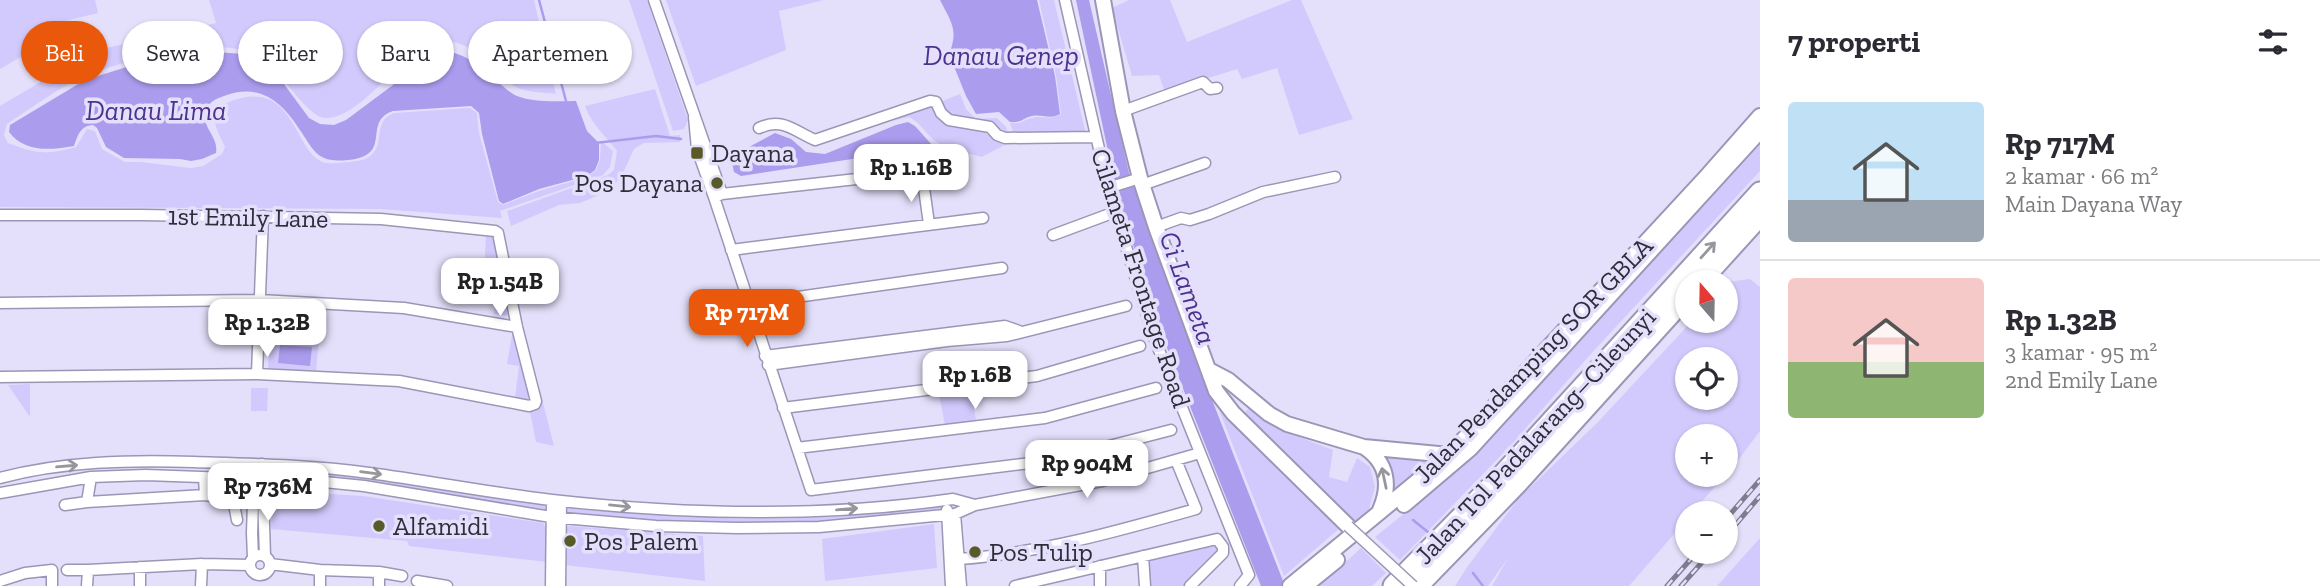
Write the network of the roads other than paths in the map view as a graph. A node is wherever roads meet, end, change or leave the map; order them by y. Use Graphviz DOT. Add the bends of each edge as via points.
graph roads {
  1 [pos="654,0"];
  2 [pos="1065,0"];
  3 [pos="1103,0"];
  4 [pos="1217,88"];
  5 [pos="1124,111"];
  6 [pos="1760,116"];
  7 [pos="759,128"];
  8 [pos="1760,131"];
  9 [pos="1096,137"];
  10 [pos="1205,163"];
  11 [pos="1335,177"];
  12 [pos="1139,181"];
  13 [pos="1110,186"];
  14 [pos="1760,192"];
  15 [pos="718,195"];
  16 [pos="1115,212"];
  17 [pos="0,215"];
  18 [pos="264,216"];
  19 [pos="1760,216"];
  20 [pos="983,218"];
  21 [pos="929,225"];
  22 [pos="1156,227"];
  23 [pos="1053,235"];
  24 [pos="731,250"];
  25 [pos="1002,268"];
  26 [pos="1711,270"];
  27 [pos="260,300"];
  28 [pos="0,303"];
  29 [pos="748,304"];
  30 [pos="1126,306"];
  31 [pos="1675,309"];
  32 [pos="517,327"];
  33 [pos="1140,346"];
  34 [pos="767,361"];
  35 [pos="1209,370"];
  36 [pos="257,374"];
  37 [pos="0,377"];
  38 [pos="1156,388"];
  39 [pos="783,408"];
  40 [pos="1171,430"];
  41 [pos="1363,447"];
  42 [pos="797,448"];
  43 [pos="1200,453"];
  44 [pos="1452,459"];
  45 [pos="1176,460"];
  46 [pos="258,464"];
  47 [pos="91,477"];
  48 [pos="0,478"];
  49 [pos="204,478"];
  50 [pos="259,480"];
  51 [pos="0,493"];
  52 [pos="205,495"];
  53 [pos="557,500"];
  54 [pos="946,500"];
  55 [pos="87,502"];
  56 [pos="65,505"];
  57 [pos="975,505"];
  58 [pos="951,514"];
  59 [pos="1378,514"];
  60 [pos="556,517"];
  61 [pos="237,520"];
  62 [pos="1348,526"];
  63 [pos="1476,526"];
  64 [pos="1143,556"];
  65 [pos="960,559"];
  66 [pos="202,564"];
  67 [pos="266,564"];
  68 [pos="252,565"];
  69 [pos="1100,566"];
  70 [pos="140,567"];
  71 [pos="67,570"];
  72 [pos="88,570"];
  73 [pos="320,570"];
  74 [pos="379,572"];
  75 [pos="402,576"];
  76 [pos="0,580"];
  77 [pos="417,581"];
  78 [pos="1057,582"];
  79 [pos="440,585"];
  80 [pos="1296,585"];
  81 [pos="52,586"];
  82 [pos="88,586"];
  83 [pos="140,586"];
  84 [pos="201,586"];
  85 [pos="253,586"];
  86 [pos="265,586"];
  87 [pos="320,586"];
  88 [pos="379,586"];
  89 [pos="551,586"];
  90 [pos="560,586"];
  91 [pos="951,586"];
  92 [pos="961,586"];
  93 [pos="1015,586"];
  94 [pos="1100,586"];
  95 [pos="1145,586"];
  96 [pos="1189,586"];
  97 [pos="1240,586"];
  98 [pos="1393,586"];
  99 [pos="1415,586"];
  100 [pos="1435,586"];
  1 -- 15 [label="street"];
  2 -- 9 [label="street, Cilameta Frontage Road"];
  3 -- 5 [label="street"];
  4 -- 5 [label="street" via="1210,89 1203,82"];
  5 -- 12 [label="street"];
  6 -- 44 [label="street, Jalan Pendamping SOR GBLA"];
  7 -- 9 [label="street" via="785,124 815,140 933,101 949,120 990,127 1005,138"];
  8 -- 44 [label="street, Jalan Pendamping SOR GBLA"];
  9 -- 13 [label="street, Cilameta Frontage Road"];
  10 -- 12 [label="street"];
  11 -- 22 [label="street" via="1263,192 1209,214"];
  12 -- 13 [label="street"];
  12 -- 22 [label="street"];
  13 -- 16 [label="street, Cilameta Frontage Road"];
  98 -- 14 [label="highway, Jalan Tol Padalarang–Cileunyi, one-way" via="1502,475"];
  15 -- 21 [label="street" via="920,172"];
  15 -- 24 [label="street"];
  16 -- 23 [label="street"];
  16 -- 43 [label="street, Cilameta Frontage Road" via="1158,347"];
  17 -- 18 [label="street, 1st Emily Lane"];
  18 -- 27 [label="street"];
  18 -- 32 [label="street, 1st Emily Lane" via="381,219 495,231"];
  19 -- 26 [label="highway"];
  20 -- 21 [label="street"];
  21 -- 24 [label="street"];
  22 -- 35 [label="street"];
  24 -- 29 [label="street"];
  25 -- 29 [label="street"];
  27 -- 28 [label="street"];
  27 -- 32 [label="street" via="404,308"];
  27 -- 36 [label="street"];
  29 -- 34 [label="street"];
  30 -- 34 [label="street" via="1032,330 1006,326"];
  31 -- 63 [label="highway, Jalan Tol Padalarang–Cileunyi"];
  32 -- 36 [label="street" via="536,401 529,406 399,381"];
  33 -- 39 [label="street" via="1037,376"];
  34 -- 39 [label="street"];
  35 -- 41 [label="street" via="1287,424"];
  35 -- 62 [label="street" via="1216,391 1233,413"];
  36 -- 37 [label="street"];
  38 -- 42 [label="street" via="1045,418"];
  39 -- 42 [label="street"];
  40 -- 42 [label="street" via="1055,460 811,490"];
  41 -- 44 [label="street"];
  59 -- 41 [label="street, one-way" via="1387,495 1386,479 1373,454"];
  43 -- 45 [label="street"];
  43 -- 97 [label="street, Cilameta Frontage Road" via="1249,575"];
  44 -- 59 [label="street, Jalan Pendamping SOR GBLA"];
  44 -- 80 [label="street, Jalan Pendamping SOR GBLA"];
  45 -- 57 [label="street" via="1102,481"];
  45 -- 65 [label="street" via="1196,509 1025,552"];
  48 -- 46 [label="street, one-way" via="140,460"];
  46 -- 50 [label="street"];
  46 -- 53 [label="street, one-way" via="366,472"];
  47 -- 49 [label="street"];
  47 -- 51 [label="street"];
  47 -- 55 [label="street"];
  49 -- 50 [label="street"];
  49 -- 52 [label="street"];
  50 -- 60 [label="street" via="364,486"];
  50 -- 67 [label="street"];
  50 -- 68 [label="street"];
  52 -- 55 [label="street"];
  52 -- 61 [label="street" via="233,499"];
  53 -- 54 [label="street, one-way" via="737,513"];
  53 -- 60 [label="street"];
  54 -- 57 [label="street"];
  54 -- 58 [label="street"];
  55 -- 56 [label="street"];
  57 -- 58 [label="street"];
  58 -- 60 [label="street" via="819,527 737,528"];
  58 -- 65 [label="street"];
  58 -- 91 [label="street"];
  59 -- 80 [label="street, Jalan Pendamping SOR GBLA"];
  60 -- 89 [label="street"];
  60 -- 90 [label="street"];
  62 -- 99 [label="street, bridge"];
  63 -- 99 [label="highway, Jalan Tol Padalarang–Cileunyi"];
  63 -- 100 [label="highway" via="1468,544"];
  64 -- 69 [label="street"];
  64 -- 95 [label="street"];
  64 -- 96 [label="street" via="1217,539 1223,553"];
  65 -- 92 [label="street"];
  66 -- 68 [label="street"];
  66 -- 70 [label="street"];
  66 -- 84 [label="street"];
  67 -- 68 [label="street" via="261,555"];
  67 -- 68 [label="street" via="258,575"];
  67 -- 73 [label="street"];
  67 -- 86 [label="street"];
  68 -- 85 [label="street"];
  69 -- 78 [label="street"];
  69 -- 94 [label="street"];
  70 -- 72 [label="street"];
  70 -- 83 [label="street"];
  71 -- 72 [label="street"];
  72 -- 82 [label="street"];
  73 -- 74 [label="street"];
  73 -- 87 [label="street"];
  74 -- 75 [label="street"];
  74 -- 88 [label="street"];
  76 -- 81 [label="street" via="52,570"];
  77 -- 79 [label="street"];
  78 -- 93 [label="street"];
}
